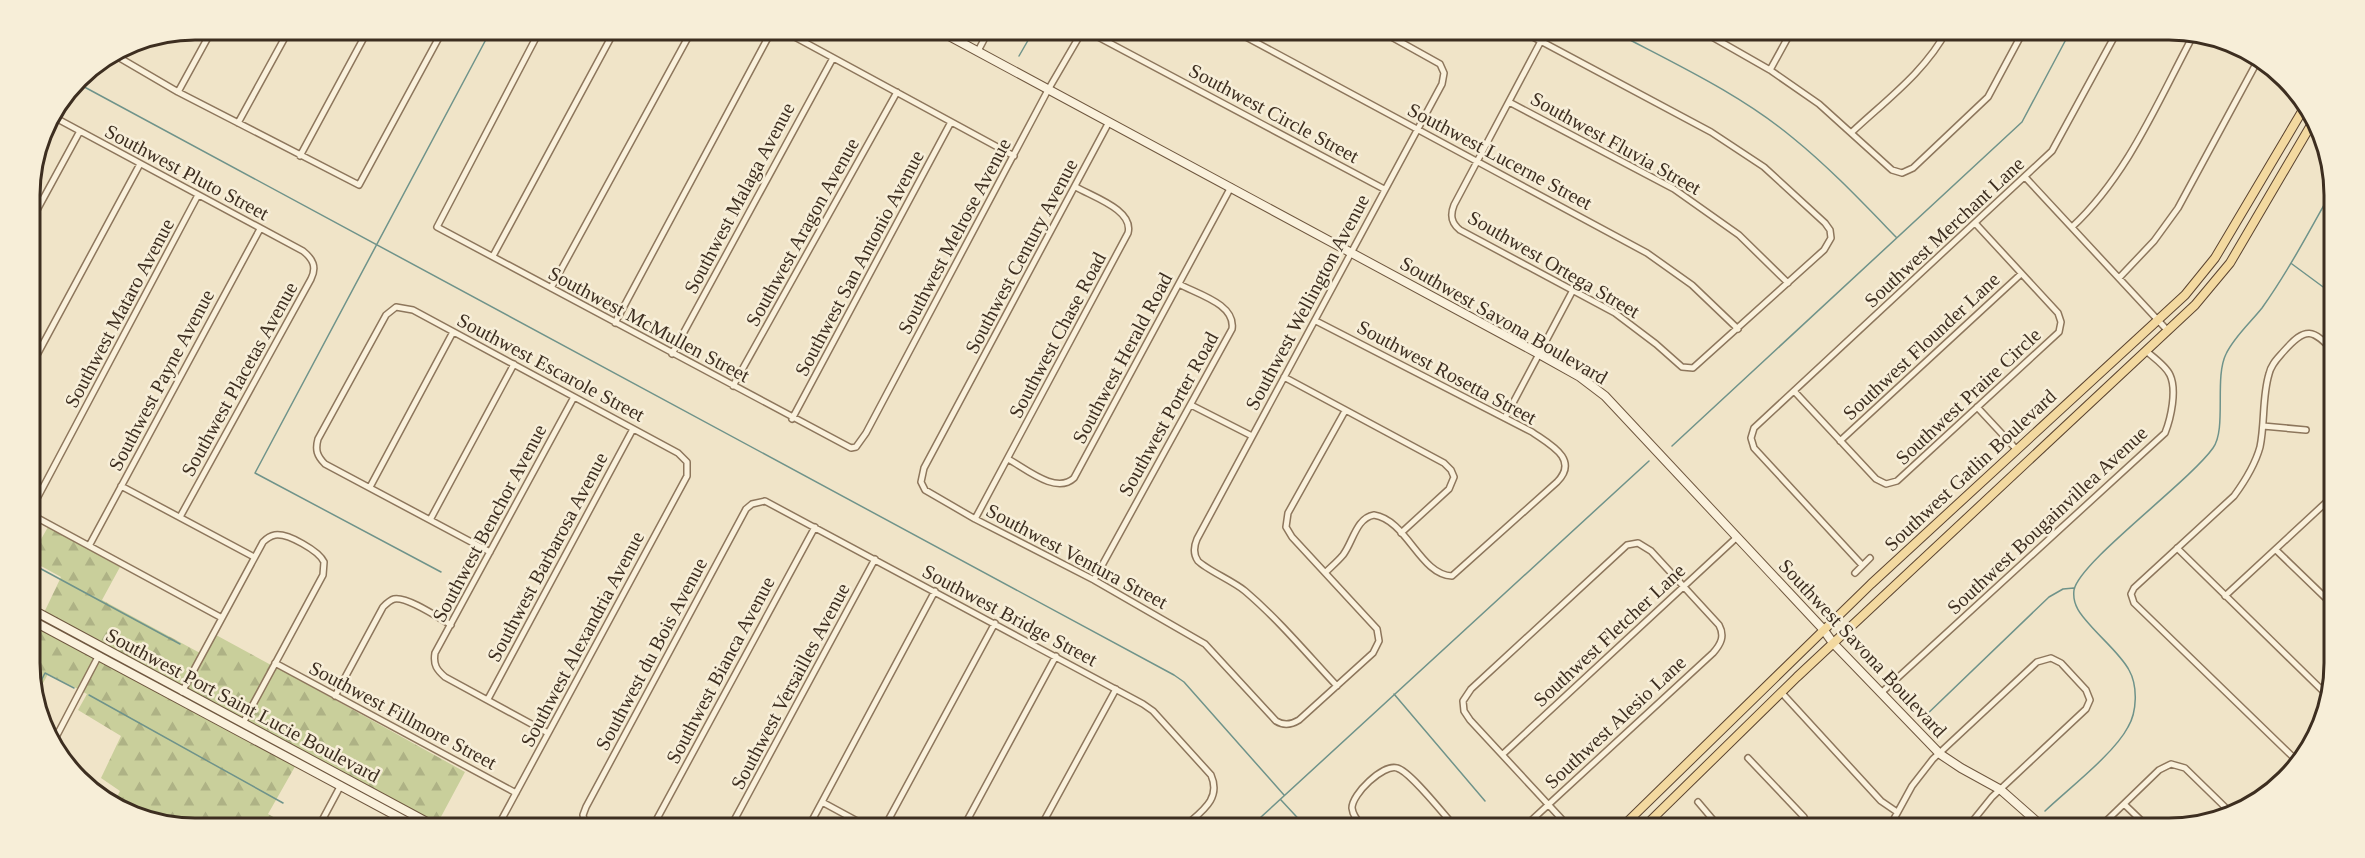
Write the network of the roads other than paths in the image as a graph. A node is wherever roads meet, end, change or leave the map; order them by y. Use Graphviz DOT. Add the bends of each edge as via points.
graph roads {
  1 [pos="206,41"];
  2 [pos="283,41"];
  3 [pos="362,41"];
  4 [pos="438,41"];
  5 [pos="534,41"];
  6 [pos="609,41"];
  7 [pos="686,41"];
  8 [pos="766,41"];
  9 [pos="802,41"];
  10 [pos="959,41"];
  11 [pos="983,41"];
  12 [pos="1077,41"];
  13 [pos="1105,41"];
  14 [pos="1253,41"];
  15 [pos="1400,41"];
  16 [pos="1541,41"];
  17 [pos="1725,41"];
  18 [pos="1786,41"];
  19 [pos="1941,41"];
  20 [pos="2018,41"];
  21 [pos="2112,41"];
  22 [pos="2190,42"];
  23 [pos="978,51"];
  24 [pos="832,58"];
  25 [pos="122,59"];
  26 [pos="2254,67"];
  27 [pos="1770,70"];
  28 [pos="1048,90"];
  29 [pos="178,92"];
  30 [pos="897,92"];
  31 [pos="1509,102"];
  32 [pos="2301,113"];
  33 [pos="60,120"];
  34 [pos="951,122"];
  35 [pos="1109,122"];
  36 [pos="238,123"];
  37 [pos="2309,128"];
  38 [pos="1417,129"];
  39 [pos="80,131"];
  40 [pos="1852,132"];
  41 [pos="300,156"];
  42 [pos="1014,156"];
  43 [pos="1477,161"];
  44 [pos="140,164"];
  45 [pos="2025,177"];
  46 [pos="1076,187"];
  47 [pos="1231,187"];
  48 [pos="1384,189"];
  49 [pos="198,195"];
  50 [pos="41,203"];
  51 [pos="1975,223"];
  52 [pos="2072,227"];
  53 [pos="260,229"];
  54 [pos="1350,253"];
  55 [pos="308,255"];
  56 [pos="493,256"];
  57 [pos="2021,274"];
  58 [pos="2119,278"];
  59 [pos="1788,283"];
  60 [pos="1179,284"];
  61 [pos="551,288"];
  62 [pos="1573,290"];
  63 [pos="2158,320"];
  64 [pos="1316,321"];
  65 [pos="615,323"];
  66 [pos="1738,329"];
  67 [pos="2168,331"];
  68 [pos="453,332"];
  69 [pos="2324,341"];
  70 [pos="41,347"];
  71 [pos="2146,351"];
  72 [pos="672,354"];
  73 [pos="1539,354"];
  74 [pos="514,364"];
  75 [pos="1284,377"];
  76 [pos="733,386"];
  77 [pos="1794,391"];
  78 [pos="574,397"];
  79 [pos="959,403"];
  80 [pos="1191,405"];
  81 [pos="1977,407"];
  82 [pos="1345,411"];
  83 [pos="792,418"];
  84 [pos="1505,418"];
  85 [pos="2263,426"];
  86 [pos="633,429"];
  87 [pos="2306,430"];
  88 [pos="1252,436"];
  89 [pos="1840,441"];
  90 [pos="847,448"];
  91 [pos="2018,450"];
  92 [pos="1008,459"];
  93 [pos="687,462"];
  94 [pos="121,486"];
  95 [pos="370,487"];
  96 [pos="41,491"];
  97 [pos="759,502"];
  98 [pos="2324,505"];
  99 [pos="180,517"];
  100 [pos="975,519"];
  101 [pos="41,520"];
  102 [pos="430,520"];
  103 [pos="815,527"];
  104 [pos="1401,533"];
  105 [pos="1736,538"];
  106 [pos="89,546"];
  107 [pos="2176,548"];
  108 [pos="2276,549"];
  109 [pos="490,552"];
  110 [pos="254,557"];
  111 [pos="1870,558"];
  112 [pos="875,559"];
  113 [pos="1862,565"];
  114 [pos="1326,572"];
  115 [pos="1855,573"];
  116 [pos="1094,580"];
  117 [pos="1683,586"];
  118 [pos="935,591"];
  119 [pos="2225,596"];
  120 [pos="2324,596"];
  121 [pos="41,615"];
  122 [pos="222,618"];
  123 [pos="995,624"];
  124 [pos="41,625"];
  125 [pos="451,625"];
  126 [pos="1823,629"];
  127 [pos="1833,643"];
  128 [pos="99,655"];
  129 [pos="1056,656"];
  130 [pos="275,663"];
  131 [pos="1336,686"];
  132 [pos="1116,688"];
  133 [pos="2321,690"];
  134 [pos="1781,692"];
  135 [pos="1881,693"];
  136 [pos="181,695"];
  137 [pos="335,696"];
  138 [pos="488,699"];
  139 [pos="243,723"];
  140 [pos="58,733"];
  141 [pos="548,733"];
  142 [pos="1503,754"];
  143 [pos="1940,754"];
  144 [pos="2292,756"];
  145 [pos="1748,758"];
  146 [pos="342,782"];
  147 [pos="2001,790"];
  148 [pos="516,793"];
  149 [pos="1698,801"];
  150 [pos="822,802"];
  151 [pos="2124,804"];
  152 [pos="1548,805"];
  153 [pos="2225,807"];
  154 [pos="1897,812"];
  155 [pos="1194,817"];
  156 [pos="1356,817"];
  157 [pos="1446,817"];
  158 [pos="1535,817"];
  159 [pos="1560,817"];
  160 [pos="1632,817"];
  161 [pos="1654,817"];
  162 [pos="1711,817"];
  163 [pos="1804,817"];
  164 [pos="1894,817"];
  165 [pos="1974,817"];
  166 [pos="2032,817"];
  167 [pos="2110,817"];
  168 [pos="2138,817"];
  169 [pos="323,818"];
  170 [pos="401,818"];
  171 [pos="417,818"];
  172 [pos="503,818"];
  173 [pos="584,818"];
  174 [pos="658,818"];
  175 [pos="736,818"];
  176 [pos="814,818"];
  177 [pos="851,818"];
  178 [pos="890,818"];
  179 [pos="969,818"];
  180 [pos="1046,818"];
  1 -- 29 [label="street"];
  2 -- 36 [label="street"];
  3 -- 41 [label="street"];
  4 -- 41 [label="street" via="359,185"];
  5 -- 56 [label="street, Southwest McMullen Street" via="437,227"];
  6 -- 56 [label="street"];
  7 -- 61 [label="street"];
  8 -- 65 [label="street"];
  9 -- 24 [label="street"];
  10 -- 23 [label="street, Southwest Savona Boulevard"];
  11 -- 23 [label="street"];
  12 -- 28 [label="street, Southwest Melrose Avenue"];
  13 -- 48 [label="street, Southwest Circle Street"];
  14 -- 38 [label="street, Southwest Lucerne Street"];
  15 -- 38 [label="street, Southwest Wellington Avenue" via="1442,66 1444,76"];
  16 -- 31 [label="street"];
  16 -- 59 [label="street" via="1745,153 1825,223 1830,230 1830,242"];
  17 -- 27 [label="street"];
  18 -- 27 [label="street"];
  19 -- 40 [label="street" via="1924,64"];
  20 -- 40 [label="street" via="1988,97 1913,168 1894,172"];
  21 -- 45 [label="street, Southwest Merchant Lane" via="2057,143"];
  22 -- 52 [label="street" via="2121,171"];
  23 -- 28 [label="street, Southwest Savona Boulevard"];
  24 -- 30 [label="street"];
  24 -- 72 [label="street, Southwest Malaga Avenue"];
  25 -- 29 [label="street"];
  26 -- 58 [label="street" via="2178,208"];
  27 -- 40 [label="street"];
  28 -- 35 [label="street, Southwest Savona Boulevard"];
  28 -- 42 [label="street, Southwest Melrose Avenue"];
  29 -- 36 [label="street"];
  30 -- 34 [label="street"];
  30 -- 76 [label="street, Southwest Aragon Avenue"];
  31 -- 43 [label="street"];
  31 -- 59 [label="street, Southwest Fluvia Street" via="1674,189 1738,235"];
  32 -- 63 [label="main road, Southwest Gatlin Boulevard" via="2215,258"];
  33 -- 39 [label="street, Southwest Pluto Street"];
  34 -- 42 [label="street"];
  34 -- 83 [label="street, Southwest San Antonio Avenue"];
  35 -- 46 [label="street, Southwest Century Avenue"];
  35 -- 47 [label="street, Southwest Savona Boulevard"];
  36 -- 41 [label="street"];
  37 -- 67 [label="main road, Southwest Gatlin Boulevard" via="2230,263"];
  38 -- 43 [label="street, Southwest Lucerne Street"];
  38 -- 48 [label="street, Southwest Wellington Avenue"];
  39 -- 44 [label="street, Southwest Pluto Street"];
  39 -- 50 [label="street"];
  42 -- 90 [label="street, Southwest Melrose Avenue" via="866,433 856,447"];
  43 -- 62 [label="street, Southwest Ortega Street" via="1454,205 1454,224"];
  43 -- 66 [label="street, Southwest Lucerne Street" via="1660,261"];
  44 -- 49 [label="street, Southwest Pluto Street"];
  44 -- 70 [label="street"];
  45 -- 51 [label="street, Southwest Merchant Lane"];
  45 -- 52 [label="street"];
  46 -- 79 [label="street, Southwest Century Avenue"];
  46 -- 92 [label="street, Southwest Chase Road" via="1125,215 1129,230"];
  47 -- 54 [label="street, Southwest Savona Boulevard"];
  47 -- 60 [label="street, Southwest Herald Road"];
  48 -- 54 [label="street, Southwest Wellington Avenue"];
  49 -- 53 [label="street, Southwest Pluto Street"];
  49 -- 96 [label="street, Southwest Mataro Avenue"];
  51 -- 57 [label="street, Southwest Praire Circle"];
  51 -- 77 [label="street, Southwest Merchant Lane"];
  52 -- 58 [label="street"];
  53 -- 55 [label="street, Southwest Pluto Street"];
  53 -- 94 [label="street, Southwest Payne Avenue"];
  54 -- 64 [label="street, Southwest Wellington Avenue"];
  54 -- 73 [label="street, Southwest Savona Boulevard"];
  55 -- 99 [label="street, Southwest Placetas Avenue" via="314,266 311,279"];
  56 -- 61 [label="street, Southwest McMullen Street"];
  57 -- 81 [label="street, Southwest Praire Circle" via="2058,313 2059,332"];
  57 -- 89 [label="street, Southwest Flounder Lane"];
  58 -- 63 [label="street"];
  59 -- 66 [label="street"];
  60 -- 80 [label="street, Southwest Porter Road" via="1226,308 1233,321"];
  60 -- 92 [label="street, Southwest Herald Road" via="1074,478 1066,484 1052,483"];
  61 -- 65 [label="street, Southwest McMullen Street"];
  62 -- 66 [label="street, Southwest Ortega Street" via="1639,330 1682,368 1698,366"];
  62 -- 73 [label="street"];
  63 -- 67 [label="street"];
  63 -- 91 [label="main road, Southwest Gatlin Boulevard"];
  64 -- 75 [label="street, Southwest Wellington Avenue"];
  64 -- 84 [label="street, Southwest Rosetta Street"];
  65 -- 72 [label="street, Southwest McMullen Street"];
  67 -- 71 [label="main road, Southwest Gatlin Boulevard"];
  68 -- 74 [label="street, Southwest Escarole Street"];
  68 -- 95 [label="street"];
  68 -- 95 [label="street, Southwest Escarole Street" via="413,310 396,307 386,315 318,439 317,452 325,464"];
  69 -- 85 [label="street" via="2318,335 2305,333 2270,369"];
  71 -- 127 [label="main road, Southwest Gatlin Boulevard"];
  71 -- 135 [label="street, Southwest Bougainvillea Avenue" via="2170,373 2173,386 2165,433"];
  72 -- 76 [label="street, Southwest McMullen Street"];
  73 -- 84 [label="street"];
  73 -- 105 [label="street, Southwest Savona Boulevard" via="1605,396"];
  74 -- 78 [label="street, Southwest Escarole Street"];
  74 -- 102 [label="street"];
  75 -- 82 [label="street"];
  75 -- 88 [label="street, Southwest Wellington Avenue"];
  76 -- 83 [label="street, Southwest McMullen Street"];
  77 -- 89 [label="street, Southwest Praire Circle"];
  77 -- 113 [label="street, Southwest Merchant Lane" via="1754,428 1754,448"];
  78 -- 86 [label="street, Southwest Escarole Street"];
  78 -- 109 [label="street, Southwest Benchor Avenue"];
  79 -- 100 [label="street, Southwest Ventura Street" via="924,468 921,482 929,494"];
  80 -- 88 [label="street"];
  80 -- 116 [label="street, Southwest Porter Road"];
  81 -- 89 [label="street, Southwest Praire Circle" via="1897,481 1886,484 1876,479"];
  81 -- 91 [label="street"];
  82 -- 104 [label="street" via="1444,463 1453,473 1449,489"];
  82 -- 114 [label="street" via="1286,523 1288,532"];
  83 -- 90 [label="street, Southwest McMullen Street"];
  84 -- 104 [label="street, Southwest Rosetta Street" via="1561,454 1566,466 1562,477 1458,573 1449,576 1437,572"];
  85 -- 87 [label="street"];
  85 -- 107 [label="street" via="2260,448 2246,479"];
  86 -- 93 [label="street, Southwest Escarole Street"];
  86 -- 138 [label="street, Southwest Barbarosa Avenue"];
  88 -- 131 [label="street, Southwest Wellington Avenue" via="1197,539 1194,552 1199,562 1232,580 1263,607"];
  91 -- 126 [label="main road, Southwest Gatlin Boulevard"];
  92 -- 100 [label="street, Southwest Chase Road"];
  93 -- 141 [label="street, Southwest Alexandria Avenue" via="687,476"];
  94 -- 99 [label="street"];
  94 -- 106 [label="street, Southwest Payne Avenue"];
  95 -- 102 [label="street"];
  97 -- 103 [label="street, Southwest Bridge Street" via="771,503"];
  97 -- 173 [label="street, Southwest du Bois Avenue" via="747,509"];
  98 -- 108 [label="street"];
  99 -- 110 [label="street"];
  100 -- 116 [label="street, Southwest Ventura Street"];
  101 -- 106 [label="street"];
  102 -- 109 [label="street"];
  103 -- 112 [label="street, Southwest Bridge Street"];
  103 -- 174 [label="street, Southwest Bianca Avenue"];
  104 -- 114 [label="street" via="1383,517 1370,515 1361,522 1343,555"];
  105 -- 117 [label="street, Southwest Fletcher Lane"];
  105 -- 126 [label="street, Southwest Savona Boulevard"];
  106 -- 122 [label="street"];
  107 -- 119 [label="street"];
  107 -- 144 [label="street" via="2134,588 2134,603"];
  108 -- 119 [label="street"];
  108 -- 120 [label="street"];
  109 -- 125 [label="street, Southwest Benchor Avenue"];
  110 -- 122 [label="street"];
  110 -- 130 [label="street" via="268,538 279,535 316,552 324,562 323,575"];
  111 -- 113 [label="street"];
  112 -- 118 [label="street, Southwest Bridge Street"];
  112 -- 175 [label="street, Southwest Versailles Avenue"];
  113 -- 115 [label="street"];
  114 -- 131 [label="street" via="1377,629 1379,641"];
  116 -- 131 [label="street, Southwest Ventura Street" via="1205,644 1280,724 1299,720"];
  117 -- 142 [label="street, Southwest Fletcher Lane"];
  117 -- 142 [label="street" via="1647,548 1631,543 1471,689 1462,704 1466,715"];
  117 -- 152 [label="street, Southwest Alesio Lane" via="1719,625 1720,643"];
  118 -- 123 [label="street, Southwest Bridge Street"];
  118 -- 150 [label="street"];
  119 -- 133 [label="street"];
  121 -- 136 [label="street, Southwest Port Saint Lucie Boulevard"];
  122 -- 136 [label="street"];
  123 -- 129 [label="street, Southwest Bridge Street"];
  123 -- 178 [label="street"];
  124 -- 128 [label="street, Southwest Port Saint Lucie Boulevard"];
  125 -- 137 [label="street" via="408,601 388,602"];
  125 -- 138 [label="street, Southwest Benchor Avenue" via="435,653 435,665 446,677"];
  126 -- 127 [label="street, Southwest Savona Boulevard"];
  126 -- 160 [label="main road, Southwest Gatlin Boulevard"];
  127 -- 134 [label="main road, Southwest Gatlin Boulevard"];
  127 -- 135 [label="street, Southwest Savona Boulevard"];
  128 -- 136 [label="street, Southwest Port Saint Lucie Boulevard"];
  128 -- 140 [label="street"];
  129 -- 132 [label="street, Southwest Bridge Street"];
  129 -- 179 [label="street"];
  130 -- 137 [label="street, Southwest Fillmore Street"];
  130 -- 139 [label="street"];
  132 -- 155 [label="street, Southwest Bridge Street" via="1153,711 1211,775 1215,792"];
  132 -- 180 [label="street"];
  134 -- 154 [label="street" via="1881,801"];
  134 -- 161 [label="main road, Southwest Gatlin Boulevard"];
  135 -- 143 [label="street, Southwest Savona Boulevard"];
  136 -- 139 [label="street, Southwest Port Saint Lucie Boulevard"];
  136 -- 146 [label="street, Southwest Port Saint Lucie Boulevard"];
  137 -- 148 [label="street, Southwest Fillmore Street"];
  138 -- 141 [label="street"];
  139 -- 146 [label="street, Southwest Port Saint Lucie Boulevard"];
  141 -- 148 [label="street, Southwest Alexandria Avenue"];
  142 -- 152 [label="street"];
  143 -- 147 [label="street, Southwest Savona Boulevard"];
  143 -- 147 [label="street" via="2037,662 2051,658 2061,663 2086,690 2090,700 2084,713"];
  143 -- 154 [label="street"];
  145 -- 163 [label="street"];
  146 -- 169 [label="street"];
  146 -- 170 [label="street, Southwest Port Saint Lucie Boulevard"];
  146 -- 171 [label="street, Southwest Port Saint Lucie Boulevard"];
  147 -- 165 [label="street"];
  147 -- 166 [label="street, Southwest Savona Boulevard"];
  148 -- 172 [label="street, Southwest Alexandria Avenue"];
  149 -- 162 [label="street"];
  150 -- 176 [label="street"];
  150 -- 177 [label="street"];
  151 -- 153 [label="street" via="2159,770 2171,764 2181,766"];
  151 -- 167 [label="street"];
  151 -- 168 [label="street"];
  152 -- 158 [label="street, Southwest Alesio Lane"];
  152 -- 159 [label="street"];
  154 -- 164 [label="street"];
  156 -- 157 [label="street" via="1353,802 1388,767 1403,770"];
}
